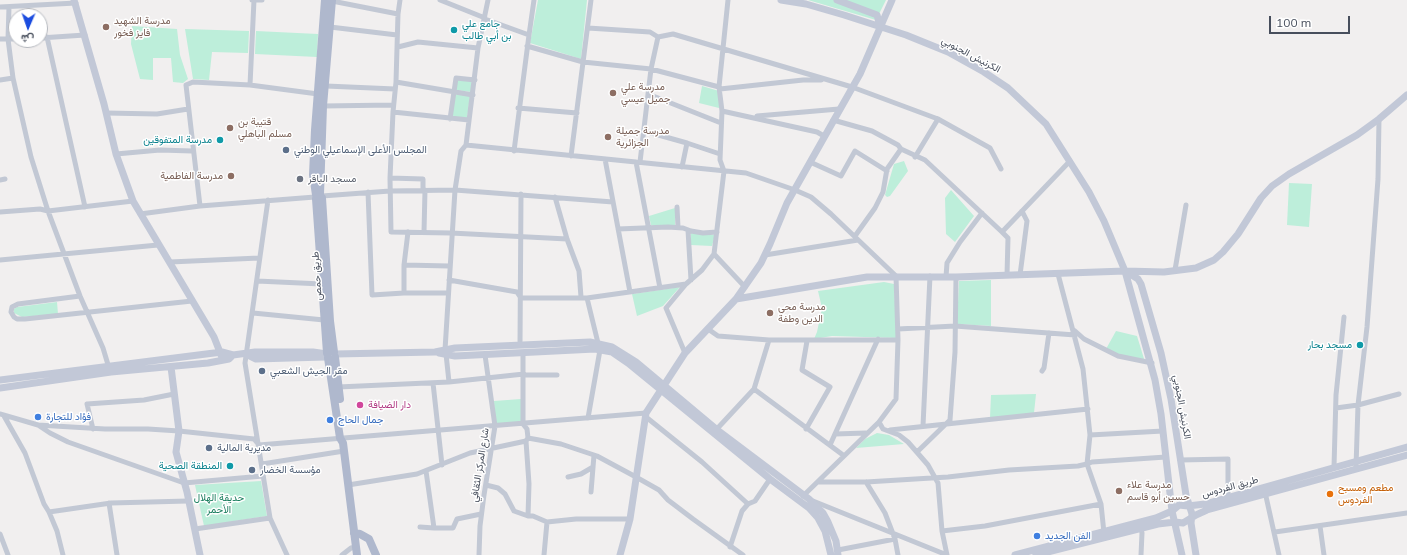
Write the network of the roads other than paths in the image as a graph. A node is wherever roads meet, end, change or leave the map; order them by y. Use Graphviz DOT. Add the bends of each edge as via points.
graph roads {
  1 [pos="253,0"];
  2 [pos="262,0"];
  3 [pos="329,0"];
  4 [pos="400,0"];
  5 [pos="440,0"];
  6 [pos="488,0"];
  7 [pos="534,0"];
  8 [pos="590,0"];
  9 [pos="728,0"];
  10 [pos="781,0"];
  11 [pos="838,0"];
  12 [pos="892,0"];
  13 [pos="75,2"];
  14 [pos="0,7"];
  15 [pos="9,7"];
  16 [pos="398,14"];
  17 [pos="485,18"];
  18 [pos="880,26"];
  19 [pos="330,27"];
  20 [pos="588,28"];
  21 [pos="85,35"];
  22 [pos="397,35"];
  23 [pos="529,35"];
  24 [pos="48,37"];
  25 [pos="658,37"];
  26 [pos="0,39"];
  27 [pos="8,39"];
  28 [pos="48,41"];
  29 [pos="527,46"];
  30 [pos="398,47"];
  31 [pos="9,48"];
  32 [pos="478,48"];
  33 [pos="724,48"];
  34 [pos="583,62"];
  35 [pos="651,68"];
  36 [pos="13,78"];
  37 [pos="0,80"];
  38 [pos="475,80"];
  39 [pos="828,80"];
  40 [pos="396,82"];
  41 [pos="250,86"];
  42 [pos="326,86"];
  43 [pos="852,87"];
  44 [pos="720,88"];
  45 [pos="395,89"];
  46 [pos="453,92"];
  47 [pos="318,94"];
  48 [pos="648,94"];
  49 [pos="473,95"];
  50 [pos="1407,95"];
  51 [pos="393,104"];
  52 [pos="323,106"];
  53 [pos="518,108"];
  54 [pos="188,109"];
  55 [pos="840,109"];
  56 [pos="722,111"];
  57 [pos="393,112"];
  58 [pos="106,113"];
  59 [pos="577,113"];
  60 [pos="752,117"];
  61 [pos="450,119"];
  62 [pos="938,119"];
  63 [pos="1379,119"];
  64 [pos="469,120"];
  65 [pos="833,120"];
  66 [pos="721,123"];
  67 [pos="644,131"];
  68 [pos="824,136"];
  69 [pos="686,143"];
  70 [pos="466,145"];
  71 [pos="192,150"];
  72 [pos="901,150"];
  73 [pos="514,151"];
  74 [pos="116,154"];
  75 [pos="720,154"];
  76 [pos="571,156"];
  77 [pos="916,157"];
  78 [pos="605,159"];
  79 [pos="1070,161"];
  80 [pos="638,162"];
  81 [pos="810,162"];
  82 [pos="682,167"];
  83 [pos="1001,169"];
  84 [pos="887,170"];
  85 [pos="724,171"];
  86 [pos="390,178"];
  87 [pos="424,190"];
  88 [pos="455,190"];
  89 [pos="795,190"];
  90 [pos="390,191"];
  91 [pos="368,192"];
  92 [pos="521,194"];
  93 [pos="318,196"];
  94 [pos="555,197"];
  95 [pos="268,200"];
  96 [pos="134,201"];
  97 [pos="613,202"];
  98 [pos="1186,205"];
  99 [pos="200,206"];
  100 [pos="85,207"];
  101 [pos="677,207"];
  102 [pos="48,211"];
  103 [pos="1022,211"];
  104 [pos="0,212"];
  105 [pos="982,213"];
  106 [pos="140,214"];
  107 [pos="648,227"];
  108 [pos="678,227"];
  109 [pos="618,229"];
  110 [pos="688,230"];
  111 [pos="408,232"];
  112 [pos="424,232"];
  113 [pos="717,232"];
  114 [pos="1002,232"];
  115 [pos="451,233"];
  116 [pos="521,238"];
  117 [pos="856,238"];
  118 [pos="567,239"];
  119 [pos="158,245"];
  120 [pos="65,253"];
  121 [pos="714,254"];
  122 [pos="765,255"];
  123 [pos="259,258"];
  124 [pos="0,260"];
  125 [pos="170,262"];
  126 [pos="404,265"];
  127 [pos="449,266"];
  128 [pos="1175,270"];
  129 [pos="1125,271"];
  130 [pos="1058,274"];
  131 [pos="1007,275"];
  132 [pos="1020,275"];
  133 [pos="896,276"];
  134 [pos="930,276"];
  135 [pos="946,277"];
  136 [pos="956,277"];
  137 [pos="449,280"];
  138 [pos="691,280"];
  139 [pos="257,281"];
  140 [pos="322,284"];
  141 [pos="686,284"];
  142 [pos="745,287"];
  143 [pos="660,288"];
  144 [pos="630,292"];
  145 [pos="404,293"];
  146 [pos="447,293"];
  147 [pos="80,296"];
  148 [pos="520,298"];
  149 [pos="584,298"];
  150 [pos="736,299"];
  151 [pos="192,301"];
  152 [pos="87,312"];
  153 [pos="252,313"];
  154 [pos="1344,317"];
  155 [pos="324,320"];
  156 [pos="955,326"];
  157 [pos="927,327"];
  158 [pos="708,329"];
  159 [pos="898,329"];
  160 [pos="1048,333"];
  161 [pos="1074,333"];
  162 [pos="878,339"];
  163 [pos="769,340"];
  164 [pos="898,340"];
  165 [pos="807,341"];
  166 [pos="520,345"];
  167 [pos="599,347"];
  168 [pos="222,352"];
  169 [pos="445,352"];
  170 [pos="685,352"];
  171 [pos="523,353"];
  172 [pos="246,354"];
  173 [pos="233,355"];
  174 [pos="331,355"];
  175 [pos="485,355"];
  176 [pos="223,360"];
  177 [pos="1152,363"];
  178 [pos="107,365"];
  179 [pos="171,367"];
  180 [pos="1042,371"];
  181 [pos="111,372"];
  182 [pos="524,375"];
  183 [pos="557,375"];
  184 [pos="39,377"];
  185 [pos="490,378"];
  186 [pos="0,380"];
  187 [pos="449,382"];
  188 [pos="433,383"];
  189 [pos="338,387"];
  190 [pos="663,387"];
  191 [pos="0,388"];
  192 [pos="754,390"];
  193 [pos="174,394"];
  194 [pos="1399,394"];
  195 [pos="1358,405"];
  196 [pos="1336,408"];
  197 [pos="1088,409"];
  198 [pos="2,415"];
  199 [pos="646,415"];
  200 [pos="588,418"];
  201 [pos="879,422"];
  202 [pos="523,424"];
  203 [pos="947,424"];
  204 [pos="38,425"];
  205 [pos="495,426"];
  206 [pos="923,426"];
  207 [pos="93,429"];
  208 [pos="806,429"];
  209 [pos="437,430"];
  210 [pos="890,430"];
  211 [pos="178,431"];
  212 [pos="715,431"];
  213 [pos="1163,431"];
  214 [pos="866,433"];
  215 [pos="835,434"];
  216 [pos="1090,435"];
  217 [pos="527,440"];
  218 [pos="343,443"];
  219 [pos="259,445"];
  220 [pos="830,445"];
  221 [pos="490,448"];
  222 [pos="917,452"];
  223 [pos="1406,452"];
  224 [pos="594,455"];
  225 [pos="843,455"];
  226 [pos="1166,457"];
  227 [pos="1180,460"];
  228 [pos="262,464"];
  229 [pos="1087,464"];
  230 [pos="1356,464"];
  231 [pos="442,465"];
  232 [pos="593,467"];
  233 [pos="1334,467"];
  234 [pos="426,471"];
  235 [pos="263,476"];
  236 [pos="568,477"];
  237 [pos="636,477"];
  238 [pos="935,477"];
  239 [pos="770,478"];
  240 [pos="818,482"];
  241 [pos="866,482"];
  242 [pos="184,483"];
  243 [pos="348,485"];
  244 [pos="486,485"];
  245 [pos="1265,491"];
  246 [pos="591,492"];
  247 [pos="804,498"];
  248 [pos="1228,498"];
  249 [pos="188,501"];
  250 [pos="109,504"];
  251 [pos="748,504"];
  252 [pos="1101,504"];
  253 [pos="1188,506"];
  254 [pos="1172,511"];
  255 [pos="49,512"];
  256 [pos="1407,513"];
  257 [pos="481,514"];
  258 [pos="528,516"];
  259 [pos="270,518"];
  260 [pos="1192,518"];
  261 [pos="630,519"];
  262 [pos="547,522"];
  263 [pos="1175,522"];
  264 [pos="1320,526"];
  265 [pos="420,527"];
  266 [pos="434,528"];
  267 [pos="195,529"];
  268 [pos="1140,529"];
  269 [pos="942,531"];
  270 [pos="891,532"];
  271 [pos="1275,532"];
  272 [pos="354,533"];
  273 [pos="1104,535"];
  274 [pos="0,536"];
  275 [pos="895,539"];
  276 [pos="730,547"];
  277 [pos="356,551"];
  278 [pos="838,553"];
  279 [pos="8,555"];
  280 [pos="63,555"];
  281 [pos="118,555"];
  282 [pos="200,555"];
  283 [pos="288,555"];
  284 [pos="342,555"];
  285 [pos="376,555"];
  286 [pos="479,555"];
  287 [pos="544,555"];
  288 [pos="620,555"];
  289 [pos="742,555"];
  290 [pos="831,555"];
  291 [pos="898,555"];
  292 [pos="947,555"];
  293 [pos="1015,555"];
  294 [pos="1036,555"];
  295 [pos="1140,555"];
  296 [pos="1182,555"];
  297 [pos="1196,555"];
  298 [pos="1279,555"];
  299 [pos="1324,555"];
  1 -- 2 [label="street"];
  1 -- 41 [label="street"];
  3 -- 16 [label="street"];
  3 -- 19 [label="main road"];
  3 -- 47 [label="main road"];
  4 -- 16 [label="street"];
  5 -- 17 [label="street"];
  6 -- 17 [label="street"];
  7 -- 23 [label="street"];
  8 -- 20 [label="street"];
  9 -- 33 [label="street"];
  10 -- 18 [label="street, الكرنيش الجنوبي" via="806,4"];
  11 -- 18 [label="street" via="878,15"];
  12 -- 18 [label="street"];
  13 -- 15 [label="street"];
  13 -- 21 [label="street"];
  14 -- 15 [label="street"];
  16 -- 22 [label="street"];
  17 -- 23 [label="street"];
  17 -- 32 [label="street"];
  18 -- 43 [label="street"];
  18 -- 79 [label="street, الكرنيش الجنوبي" via="948,52 1008,88 1046,124"];
  19 -- 22 [label="street"];
  19 -- 42 [label="main road"];
  20 -- 25 [label="street" via="650,32"];
  20 -- 34 [label="street"];
  21 -- 24 [label="street"];
  21 -- 58 [label="street"];
  22 -- 30 [label="street"];
  23 -- 29 [label="street"];
  25 -- 33 [label="street" via="673,34"];
  25 -- 35 [label="street"];
  26 -- 27 [label="street"];
  28 -- 100 [label="street"];
  29 -- 34 [label="street"];
  29 -- 53 [label="street"];
  30 -- 32 [label="street" via="418,42"];
  30 -- 40 [label="street"];
  31 -- 36 [label="street"];
  32 -- 38 [label="street"];
  33 -- 39 [label="street"];
  33 -- 44 [label="street"];
  34 -- 35 [label="street"];
  34 -- 59 [label="street"];
  35 -- 44 [label="street"];
  35 -- 48 [label="street"];
  36 -- 37 [label="street"];
  36 -- 102 [label="street" via="31,157"];
  38 -- 46 [label="street" via="456,78"];
  38 -- 49 [label="street"];
  39 -- 43 [label="street"];
  39 -- 44 [label="street"];
  40 -- 45 [label="street"];
  40 -- 46 [label="street"];
  41 -- 47 [label="street"];
  41 -- 54 [label="street" via="193,82 186,86"];
  42 -- 45 [label="street"];
  42 -- 52 [label="main road"];
  43 -- 55 [label="street"];
  43 -- 62 [label="street"];
  44 -- 56 [label="street"];
  45 -- 51 [label="street"];
  46 -- 49 [label="street"];
  46 -- 61 [label="street"];
  47 -- 93 [label="main road" via="313,175"];
  48 -- 66 [label="street"];
  48 -- 67 [label="street"];
  49 -- 64 [label="street"];
  50 -- 63 [label="street"];
  51 -- 52 [label="street"];
  51 -- 57 [label="street"];
  52 -- 93 [label="main road"];
  53 -- 59 [label="street"];
  53 -- 73 [label="street"];
  54 -- 58 [label="street" via="157,114"];
  54 -- 71 [label="street"];
  55 -- 60 [label="street"];
  55 -- 65 [label="street"];
  56 -- 60 [label="street"];
  56 -- 66 [label="street"];
  57 -- 61 [label="street"];
  57 -- 86 [label="street"];
  58 -- 74 [label="street"];
  59 -- 76 [label="street"];
  60 -- 68 [label="street" via="817,132"];
  61 -- 64 [label="street"];
  62 -- 77 [label="street"];
  62 -- 83 [label="street" via="990,148"];
  63 -- 128 [label="street" via="1272,186 1261,198 1238,234 1214,260 1196,268"];
  63 -- 195 [label="street" via="1378,179 1367,327"];
  64 -- 70 [label="street"];
  65 -- 68 [label="street"];
  65 -- 72 [label="street" via="872,131 898,145"];
  66 -- 75 [label="street"];
  67 -- 69 [label="street"];
  67 -- 80 [label="street"];
  68 -- 81 [label="street"];
  69 -- 75 [label="street"];
  69 -- 82 [label="street"];
  70 -- 73 [label="street"];
  70 -- 88 [label="street" via="460,151"];
  71 -- 74 [label="street"];
  71 -- 99 [label="street"];
  72 -- 77 [label="street"];
  72 -- 84 [label="street"];
  73 -- 76 [label="street"];
  74 -- 96 [label="street"];
  75 -- 85 [label="street"];
  76 -- 78 [label="street"];
  77 -- 105 [label="street" via="925,160"];
  78 -- 80 [label="street"];
  78 -- 97 [label="street"];
  79 -- 103 [label="street"];
  79 -- 129 [label="street, الكرنيش الجنوبي" via="1104,221"];
  80 -- 82 [label="street"];
  80 -- 107 [label="street"];
  81 -- 84 [label="street" via="842,176 855,151"];
  81 -- 89 [label="street"];
  82 -- 85 [label="street"];
  84 -- 117 [label="street" via="878,203"];
  85 -- 89 [label="street" via="746,173"];
  85 -- 113 [label="street"];
  86 -- 87 [label="street" via="423,179"];
  86 -- 90 [label="street"];
  87 -- 88 [label="street"];
  87 -- 90 [label="street"];
  87 -- 112 [label="street"];
  88 -- 92 [label="street"];
  88 -- 115 [label="street"];
  89 -- 117 [label="street" via="811,197"];
  89 -- 122 [label="street"];
  90 -- 91 [label="street"];
  90 -- 111 [label="street" via="392,232"];
  91 -- 93 [label="street"];
  91 -- 145 [label="street" via="372,295"];
  92 -- 94 [label="street"];
  92 -- 116 [label="street"];
  93 -- 95 [label="street"];
  93 -- 140 [label="main road, طريق حمص"];
  93 -- 174 [label="main road, طريق حمص"];
  94 -- 97 [label="street"];
  94 -- 118 [label="street"];
  95 -- 99 [label="street"];
  95 -- 123 [label="street"];
  96 -- 100 [label="street"];
  96 -- 106 [label="street"];
  97 -- 109 [label="street"];
  98 -- 128 [label="street"];
  99 -- 106 [label="street"];
  100 -- 102 [label="street"];
  101 -- 108 [label="street"];
  102 -- 104 [label="street" via="40,209"];
  102 -- 120 [label="street"];
  103 -- 114 [label="street"];
  103 -- 132 [label="street" via="1027,221"];
  105 -- 114 [label="street"];
  105 -- 135 [label="street" via="946,263"];
  106 -- 119 [label="street"];
  107 -- 108 [label="street"];
  107 -- 109 [label="street"];
  107 -- 143 [label="street"];
  108 -- 110 [label="street"];
  109 -- 144 [label="street"];
  110 -- 113 [label="street"];
  110 -- 138 [label="street"];
  111 -- 112 [label="street"];
  111 -- 126 [label="street"];
  112 -- 115 [label="street"];
  113 -- 121 [label="street"];
  114 -- 131 [label="street" via="1008,238"];
  115 -- 116 [label="street"];
  115 -- 127 [label="street"];
  116 -- 118 [label="street"];
  116 -- 148 [label="street"];
  117 -- 122 [label="street"];
  117 -- 133 [label="street"];
  118 -- 149 [label="street" via="579,271"];
  119 -- 120 [label="street"];
  119 -- 125 [label="street"];
  120 -- 124 [label="street"];
  120 -- 147 [label="street"];
  121 -- 138 [label="street"];
  121 -- 142 [label="street"];
  122 -- 142 [label="street"];
  123 -- 125 [label="street"];
  123 -- 139 [label="street"];
  125 -- 151 [label="street"];
  126 -- 127 [label="street"];
  126 -- 145 [label="street"];
  127 -- 137 [label="street"];
  128 -- 129 [label="street"];
  129 -- 130 [label="street"];
  129 -- 177 [label="street, الكرنيش الجنوبي"];
  129 -- 227 [label="street, الكرنيش الجنوبي" via="1138,279 1161,353"];
  130 -- 132 [label="street"];
  130 -- 161 [label="street"];
  131 -- 132 [label="street"];
  131 -- 136 [label="street"];
  133 -- 134 [label="street"];
  133 -- 150 [label="street" via="867,277"];
  133 -- 159 [label="street"];
  134 -- 135 [label="street"];
  134 -- 157 [label="street"];
  135 -- 136 [label="street"];
  136 -- 156 [label="street"];
  137 -- 146 [label="street"];
  137 -- 148 [label="street" via="517,292"];
  138 -- 141 [label="street"];
  139 -- 140 [label="street"];
  139 -- 153 [label="street"];
  140 -- 155 [label="main road, طريق حمص"];
  141 -- 143 [label="street"];
  141 -- 170 [label="street" via="666,308"];
  142 -- 150 [label="street"];
  143 -- 144 [label="street"];
  144 -- 149 [label="street"];
  145 -- 146 [label="street"];
  146 -- 169 [label="street"];
  147 -- 152 [label="street"];
  147 -- 152 [label="street" via="18,304 12,307 11,312 17,319"];
  148 -- 149 [label="street"];
  148 -- 166 [label="street"];
  149 -- 167 [label="street"];
  150 -- 158 [label="street"];
  151 -- 152 [label="street"];
  151 -- 168 [label="street"];
  152 -- 178 [label="street" via="103,348"];
  153 -- 155 [label="street"];
  153 -- 172 [label="street"];
  154 -- 196 [label="street"];
  155 -- 174 [label="main road, طريق حمص"];
  156 -- 157 [label="street"];
  156 -- 160 [label="street"];
  156 -- 203 [label="street" via="950,420"];
  157 -- 159 [label="street"];
  157 -- 206 [label="street"];
  158 -- 163 [label="street" via="718,336"];
  158 -- 170 [label="street"];
  159 -- 164 [label="street"];
  160 -- 161 [label="street"];
  160 -- 180 [label="street"];
  161 -- 177 [label="street" via="1118,356"];
  161 -- 197 [label="street" via="1083,369"];
  162 -- 164 [label="street"];
  162 -- 165 [label="street"];
  162 -- 215 [label="street"];
  163 -- 165 [label="street"];
  163 -- 192 [label="street"];
  164 -- 201 [label="street" via="896,399"];
  165 -- 208 [label="street" via="802,370 830,387"];
  166 -- 167 [label="street"];
  166 -- 169 [label="street"];
  167 -- 171 [label="street"];
  167 -- 190 [label="street" via="618,356"];
  167 -- 200 [label="street"];
  168 -- 173 [label="street"];
  168 -- 176 [label="street"];
  168 -- 178 [label="street"];
  169 -- 174 [label="street"];
  169 -- 175 [label="street" via="455,356"];
  169 -- 187 [label="street"];
  170 -- 190 [label="street"];
  171 -- 175 [label="street"];
  171 -- 182 [label="street"];
  172 -- 173 [label="street"];
  172 -- 174 [label="street" via="313,352"];
  172 -- 219 [label="street" via="246,374"];
  173 -- 176 [label="street"];
  174 -- 189 [label="main road, طريق حمص"];
  174 -- 218 [label="main road, طريق حمص"];
  175 -- 185 [label="street, شارع المركز الثقافي"];
  176 -- 179 [label="street"];
  177 -- 213 [label="street, الكرنيش الجنوبي"];
  178 -- 181 [label="street"];
  178 -- 184 [label="street"];
  179 -- 181 [label="street"];
  179 -- 193 [label="street"];
  181 -- 184 [label="street"];
  182 -- 183 [label="street"];
  182 -- 185 [label="street"];
  182 -- 202 [label="street"];
  184 -- 186 [label="street"];
  184 -- 191 [label="street"];
  185 -- 187 [label="street"];
  185 -- 205 [label="street, شارع المركز الثقافي"];
  187 -- 188 [label="street"];
  188 -- 189 [label="street"];
  188 -- 209 [label="street"];
  189 -- 218 [label="main road, طريق حمص"];
  190 -- 199 [label="street"];
  190 -- 212 [label="street"];
  192 -- 208 [label="street"];
  192 -- 212 [label="street"];
  193 -- 207 [label="street" via="144,400 87,404"];
  193 -- 211 [label="street"];
  194 -- 195 [label="street"];
  195 -- 196 [label="street"];
  195 -- 230 [label="street"];
  196 -- 233 [label="street"];
  197 -- 203 [label="street"];
  197 -- 216 [label="street"];
  198 -- 204 [label="street"];
  198 -- 255 [label="street" via="25,453"];
  199 -- 200 [label="street"];
  199 -- 237 [label="street"];
  199 -- 251 [label="street"];
  200 -- 202 [label="street"];
  201 -- 210 [label="street" via="883,429"];
  201 -- 214 [label="street"];
  202 -- 205 [label="street"];
  202 -- 217 [label="street" via="527,429"];
  203 -- 206 [label="street"];
  203 -- 222 [label="street"];
  204 -- 207 [label="street"];
  204 -- 242 [label="street" via="68,442"];
  205 -- 209 [label="street"];
  205 -- 221 [label="street, شارع المركز الثقافي"];
  206 -- 210 [label="street"];
  207 -- 211 [label="street"];
  208 -- 220 [label="street"];
  209 -- 218 [label="street"];
  209 -- 231 [label="street"];
  210 -- 222 [label="street"];
  211 -- 219 [label="street" via="254,440"];
  211 -- 242 [label="street" via="176,452"];
  212 -- 239 [label="street"];
  212 -- 247 [label="street"];
  213 -- 216 [label="street"];
  213 -- 226 [label="street, الكرنيش الجنوبي"];
  214 -- 215 [label="street"];
  214 -- 225 [label="street"];
  215 -- 220 [label="street"];
  216 -- 229 [label="street"];
  217 -- 221 [label="street"];
  217 -- 224 [label="street" via="562,444"];
  217 -- 258 [label="street"];
  218 -- 219 [label="street"];
  218 -- 228 [label="street"];
  218 -- 243 [label="main road, طريق حمص"];
  219 -- 228 [label="street"];
  220 -- 225 [label="street"];
  221 -- 231 [label="street"];
  221 -- 244 [label="street, شارع المركز الثقافي"];
  222 -- 238 [label="street"];
  223 -- 230 [label="street, طريق الفردوس"];
  224 -- 232 [label="street"];
  224 -- 237 [label="street"];
  225 -- 240 [label="street"];
  226 -- 229 [label="street"];
  226 -- 254 [label="street, الكرنيش الجنوبي"];
  227 -- 248 [label="street" via="1228,459"];
  227 -- 253 [label="street, الكرنيش الجنوبي"];
  228 -- 235 [label="street"];
  229 -- 238 [label="street"];
  229 -- 252 [label="street"];
  230 -- 233 [label="street, طريق الفردوس"];
  230 -- 245 [label="street, طريق الفردوس"];
  231 -- 234 [label="street"];
  232 -- 236 [label="street"];
  232 -- 246 [label="street"];
  233 -- 245 [label="street, طريق الفردوس"];
  234 -- 243 [label="street"];
  234 -- 266 [label="street"];
  235 -- 242 [label="street"];
  235 -- 259 [label="street"];
  237 -- 261 [label="street"];
  237 -- 276 [label="street" via="660,490 668,500"];
  238 -- 241 [label="street"];
  238 -- 269 [label="street" via="938,483"];
  239 -- 247 [label="street"];
  239 -- 251 [label="street" via="755,501"];
  240 -- 241 [label="street"];
  240 -- 247 [label="street"];
  241 -- 270 [label="street" via="877,498"];
  242 -- 249 [label="street"];
  243 -- 272 [label="main road, طريق حمص"];
  244 -- 257 [label="street, شارع المركز الثقافي"];
  244 -- 258 [label="street" via="498,488 505,494 514,512"];
  245 -- 248 [label="street, طريق الفردوس"];
  245 -- 260 [label="street, طريق الفردوس" via="1207,510"];
  245 -- 271 [label="street"];
  247 -- 270 [label="street"];
  247 -- 278 [label="street" via="823,513"];
  247 -- 290 [label="street" via="825,531"];
  248 -- 253 [label="street, طريق الفردوس"];
  249 -- 250 [label="street"];
  249 -- 267 [label="street"];
  250 -- 255 [label="street"];
  250 -- 281 [label="street"];
  251 -- 276 [label="street" via="742,511"];
  252 -- 269 [label="street" via="984,526"];
  252 -- 273 [label="street"];
  253 -- 254 [label="street, طريق الفردوس" via="1179,505"];
  253 -- 260 [label="street, الكرنيش الجنوبي"];
  254 -- 263 [label="street, الكرنيش الجنوبي"];
  254 -- 273 [label="street, طريق الفردوس"];
  255 -- 280 [label="street"];
  256 -- 264 [label="street"];
  257 -- 266 [label="street" via="457,519 453,528"];
  257 -- 286 [label="street, شارع المركز الثقافي"];
  258 -- 262 [label="street"];
  259 -- 267 [label="street"];
  259 -- 283 [label="street"];
  260 -- 263 [label="street, طريق الفردوس" via="1183,523"];
  260 -- 297 [label="street, الكرنيش الجنوبي"];
  261 -- 262 [label="street"];
  261 -- 288 [label="street"];
  262 -- 287 [label="street"];
  263 -- 268 [label="street, طريق الفردوس"];
  263 -- 296 [label="street, الكرنيش الجنوبي"];
  264 -- 271 [label="street"];
  264 -- 299 [label="street"];
  265 -- 266 [label="street"];
  267 -- 282 [label="street"];
  268 -- 273 [label="street, طريق الفردوس"];
  268 -- 295 [label="street"];
  269 -- 292 [label="street"];
  270 -- 275 [label="street"];
  270 -- 292 [label="street"];
  271 -- 298 [label="street"];
  272 -- 277 [label="main road, طريق حمص"];
  272 -- 285 [label="main road" via="368,539"];
  273 -- 293 [label="street, طريق الفردوس"];
  273 -- 294 [label="street, طريق الفردوس"];
  274 -- 279 [label="street"];
  275 -- 278 [label="street"];
  275 -- 291 [label="street"];
  276 -- 289 [label="street"];
  277 -- 284 [label="street" via="351,548"];
}
